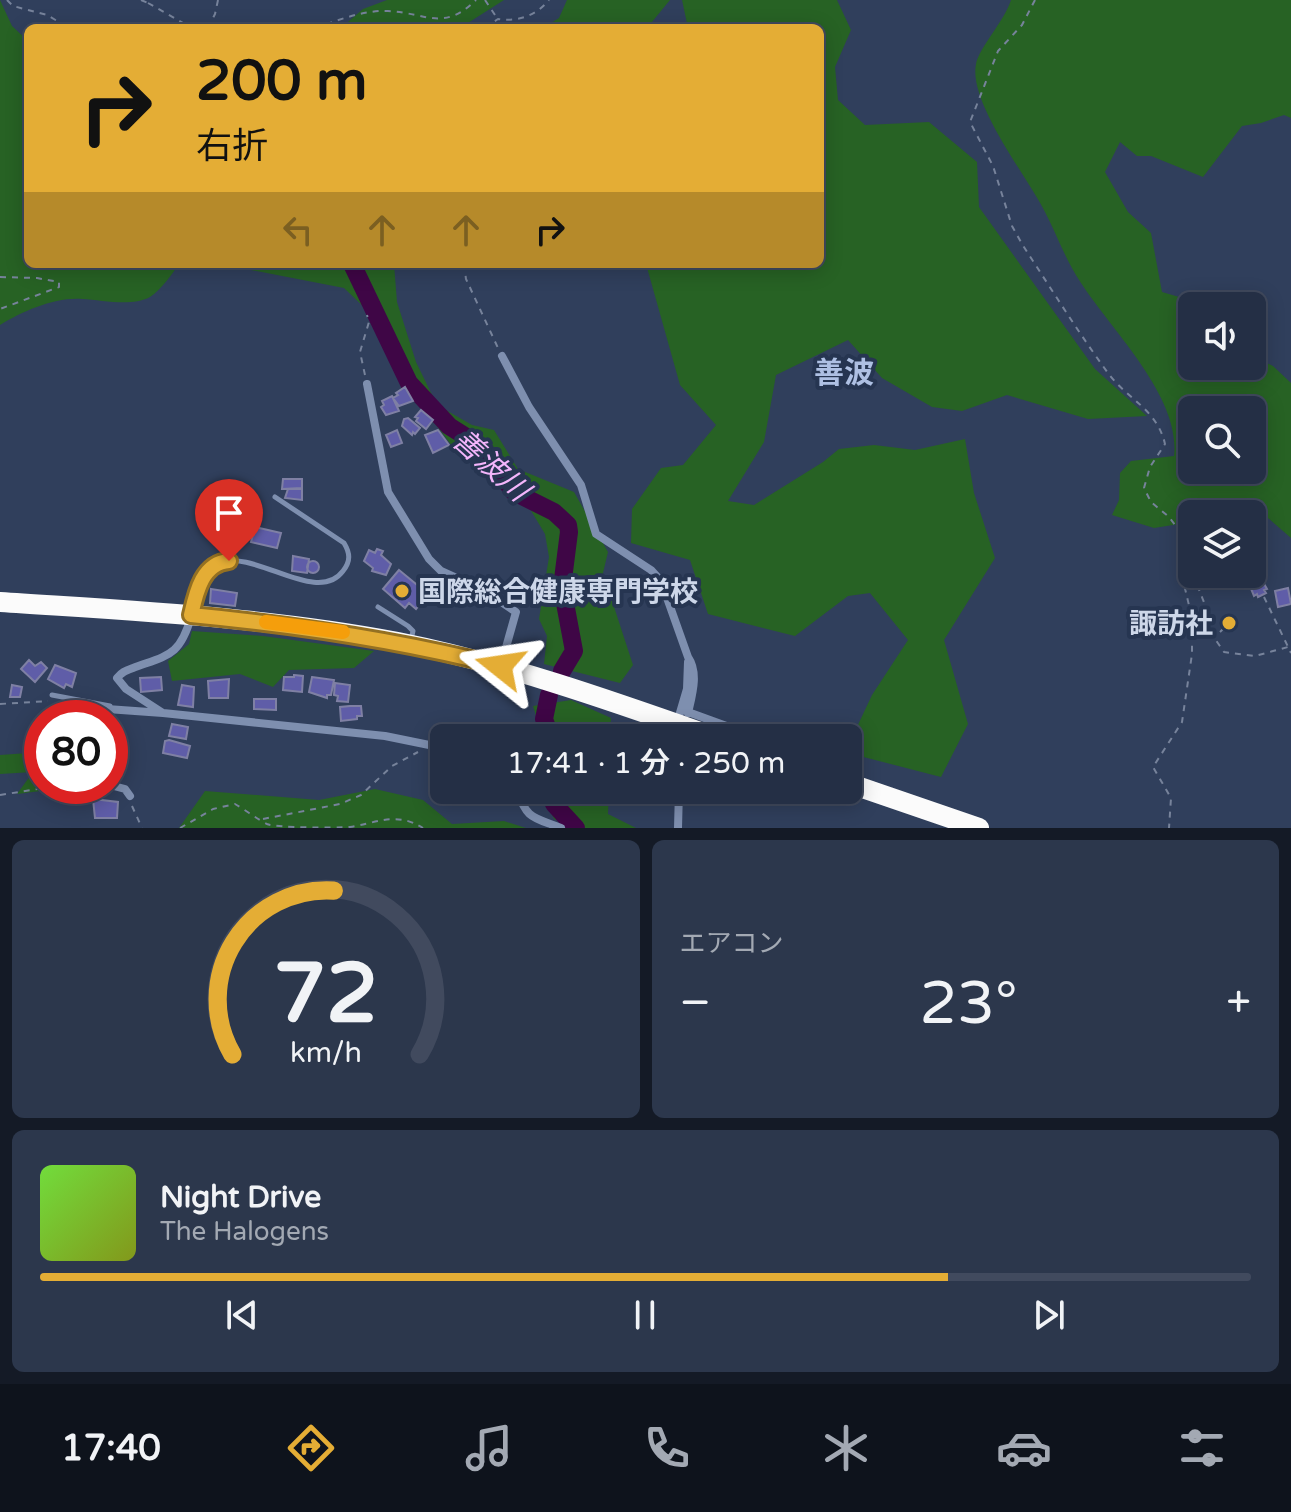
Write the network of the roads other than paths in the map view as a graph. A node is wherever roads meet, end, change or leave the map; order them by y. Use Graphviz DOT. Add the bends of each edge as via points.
graph roads {
  1 [pos="502,356"];
  2 [pos="367,384"];
  3 [pos="275,497"];
  4 [pos="0,602"];
  5 [pos="378,607"];
  6 [pos="191,615"];
  7 [pos="411,645"];
  8 [pos="688,657"];
  9 [pos="500,666"];
  10 [pos="52,695"];
  11 [pos="80,700"];
  12 [pos="128,711"];
  13 [pos="163,713"];
  14 [pos="684,716"];
  15 [pos="696,724"];
  16 [pos="714,724"];
  17 [pos="430,745"];
  18 [pos="862,788"];
  19 [pos="128,793"];
  20 [pos="130,796"];
  21 [pos="522,804"];
  22 [pos="679,804"];
  23 [pos="561,828"];
  24 [pos="678,828"];
  25 [pos="979,828"];
  1 -- 8 [label="street" via="581,485 596,534 661,581"];
  2 -- 9 [label="street" via="388,492 429,559 441,571 516,612"];
  3 -- 6 [label="lane" via="344,543 350,555 346,569 334,580 318,584 246,563 222,562 204,577"];
  4 -- 6 [label="highway"];
  5 -- 7 [label="lane" via="413,631"];
  6 -- 7 [label="highway" via="332,630"];
  6 -- 13 [label="street" via="180,646 117,678"];
  7 -- 9 [label="highway"];
  8 -- 14 [label="street"];
  8 -- 14 [label="street" via="694,674"];
  9 -- 14 [label="highway"];
  10 -- 11 [label="lane"];
  12 -- 13 [label="street"];
  13 -- 17 [label="street"];
  14 -- 15 [label="highway"];
  14 -- 16 [label="street"];
  18 -- 25 [label="highway"];
  19 -- 20 [label="street"];
  21 -- 23 [label="street" via="528,814"];
  22 -- 24 [label="street"];
}
